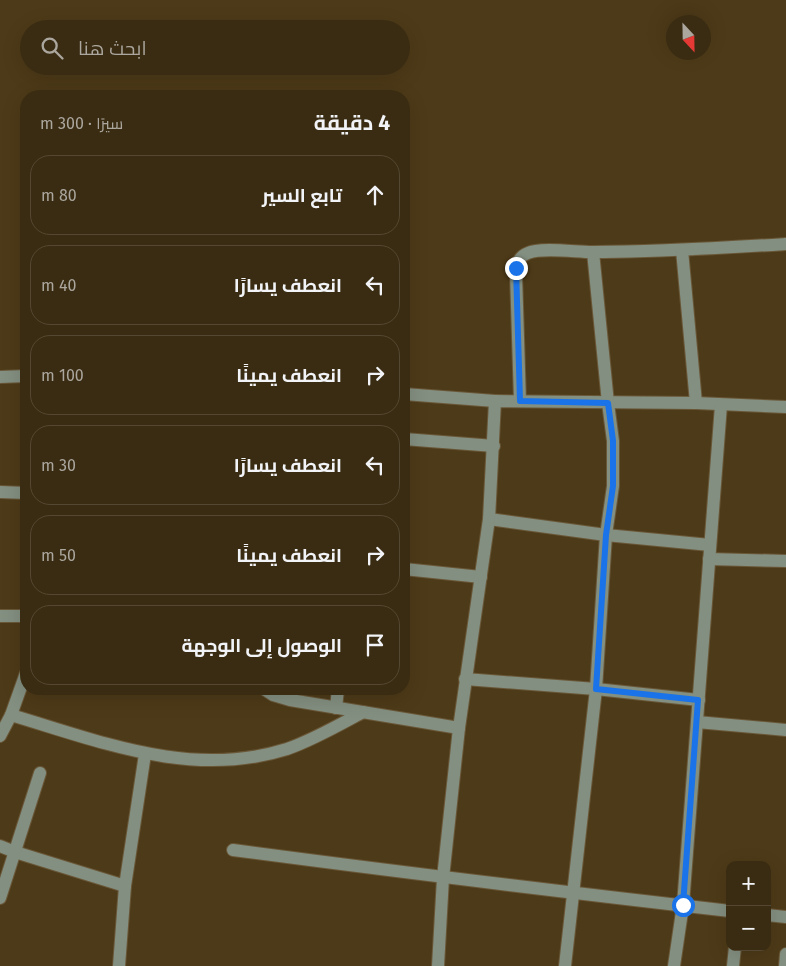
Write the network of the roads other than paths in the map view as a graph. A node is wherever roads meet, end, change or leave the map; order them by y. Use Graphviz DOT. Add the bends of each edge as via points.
graph roads {
  1 [pos="786,244"];
  2 [pos="682,250"];
  3 [pos="593,252"];
  4 [pos="20,376"];
  5 [pos="0,377"];
  6 [pos="410,394"];
  7 [pos="495,400"];
  8 [pos="520,401"];
  9 [pos="608,403"];
  10 [pos="696,403"];
  11 [pos="721,405"];
  12 [pos="786,407"];
  13 [pos="410,439"];
  14 [pos="494,446"];
  15 [pos="0,492"];
  16 [pos="20,492"];
  17 [pos="489,519"];
  18 [pos="606,535"];
  19 [pos="710,546"];
  20 [pos="709,559"];
  21 [pos="786,561"];
  22 [pos="410,570"];
  23 [pos="481,577"];
  24 [pos="0,616"];
  25 [pos="20,616"];
  26 [pos="465,678"];
  27 [pos="596,689"];
  28 [pos="20,690"];
  29 [pos="275,695"];
  30 [pos="337,695"];
  31 [pos="698,700"];
  32 [pos="336,708"];
  33 [pos="363,712"];
  34 [pos="11,715"];
  35 [pos="697,722"];
  36 [pos="459,728"];
  37 [pos="786,730"];
  38 [pos="0,736"];
  39 [pos="145,754"];
  40 [pos="40,773"];
  41 [pos="0,846"];
  42 [pos="233,850"];
  43 [pos="15,852"];
  44 [pos="443,878"];
  45 [pos="125,886"];
  46 [pos="572,891"];
  47 [pos="0,898"];
  48 [pos="683,905"];
  49 [pos="726,910"];
  50 [pos="771,915"];
  51 [pos="786,917"];
  52 [pos="735,951"];
  53 [pos="786,954"];
  54 [pos="119,966"];
  55 [pos="438,966"];
  56 [pos="565,966"];
  57 [pos="674,966"];
  58 [pos="733,966"];
  59 [pos="785,966"];
  1 -- 2 [label="street"];
  2 -- 3 [label="street"];
  2 -- 10 [label="street"];
  3 -- 8 [label="street" via="535,251 519,259 516,274"];
  3 -- 9 [label="street"];
  4 -- 5 [label="street"];
  6 -- 7 [label="street"];
  7 -- 8 [label="street"];
  7 -- 14 [label="street"];
  8 -- 9 [label="street"];
  9 -- 10 [label="street"];
  9 -- 18 [label="street" via="614,462"];
  10 -- 11 [label="street"];
  11 -- 12 [label="street"];
  11 -- 19 [label="street"];
  13 -- 14 [label="street"];
  14 -- 17 [label="street"];
  15 -- 16 [label="street"];
  17 -- 18 [label="street"];
  17 -- 23 [label="street"];
  18 -- 19 [label="street"];
  18 -- 27 [label="street"];
  19 -- 20 [label="street"];
  20 -- 21 [label="street"];
  20 -- 31 [label="street"];
  22 -- 23 [label="street"];
  23 -- 26 [label="street"];
  24 -- 25 [label="street"];
  26 -- 27 [label="street"];
  26 -- 36 [label="street"];
  27 -- 31 [label="street"];
  27 -- 46 [label="street"];
  28 -- 34 [label="street"];
  29 -- 32 [label="street"];
  30 -- 32 [label="street"];
  31 -- 35 [label="street"];
  32 -- 33 [label="street"];
  33 -- 36 [label="street"];
  33 -- 39 [label="street" via="288,748 268,754 204,761"];
  34 -- 38 [label="street"];
  34 -- 39 [label="street"];
  35 -- 37 [label="street"];
  35 -- 48 [label="street"];
  36 -- 44 [label="street"];
  39 -- 45 [label="street"];
  40 -- 43 [label="street"];
  41 -- 43 [label="street"];
  42 -- 44 [label="street"];
  43 -- 45 [label="street"];
  43 -- 47 [label="street"];
  44 -- 46 [label="street"];
  44 -- 55 [label="street"];
  45 -- 54 [label="street"];
  46 -- 48 [label="street"];
  46 -- 56 [label="street"];
  48 -- 49 [label="street"];
  48 -- 57 [label="street"];
  50 -- 51 [label="street"];
  52 -- 58 [label="street"];
  53 -- 59 [label="street"];
}
